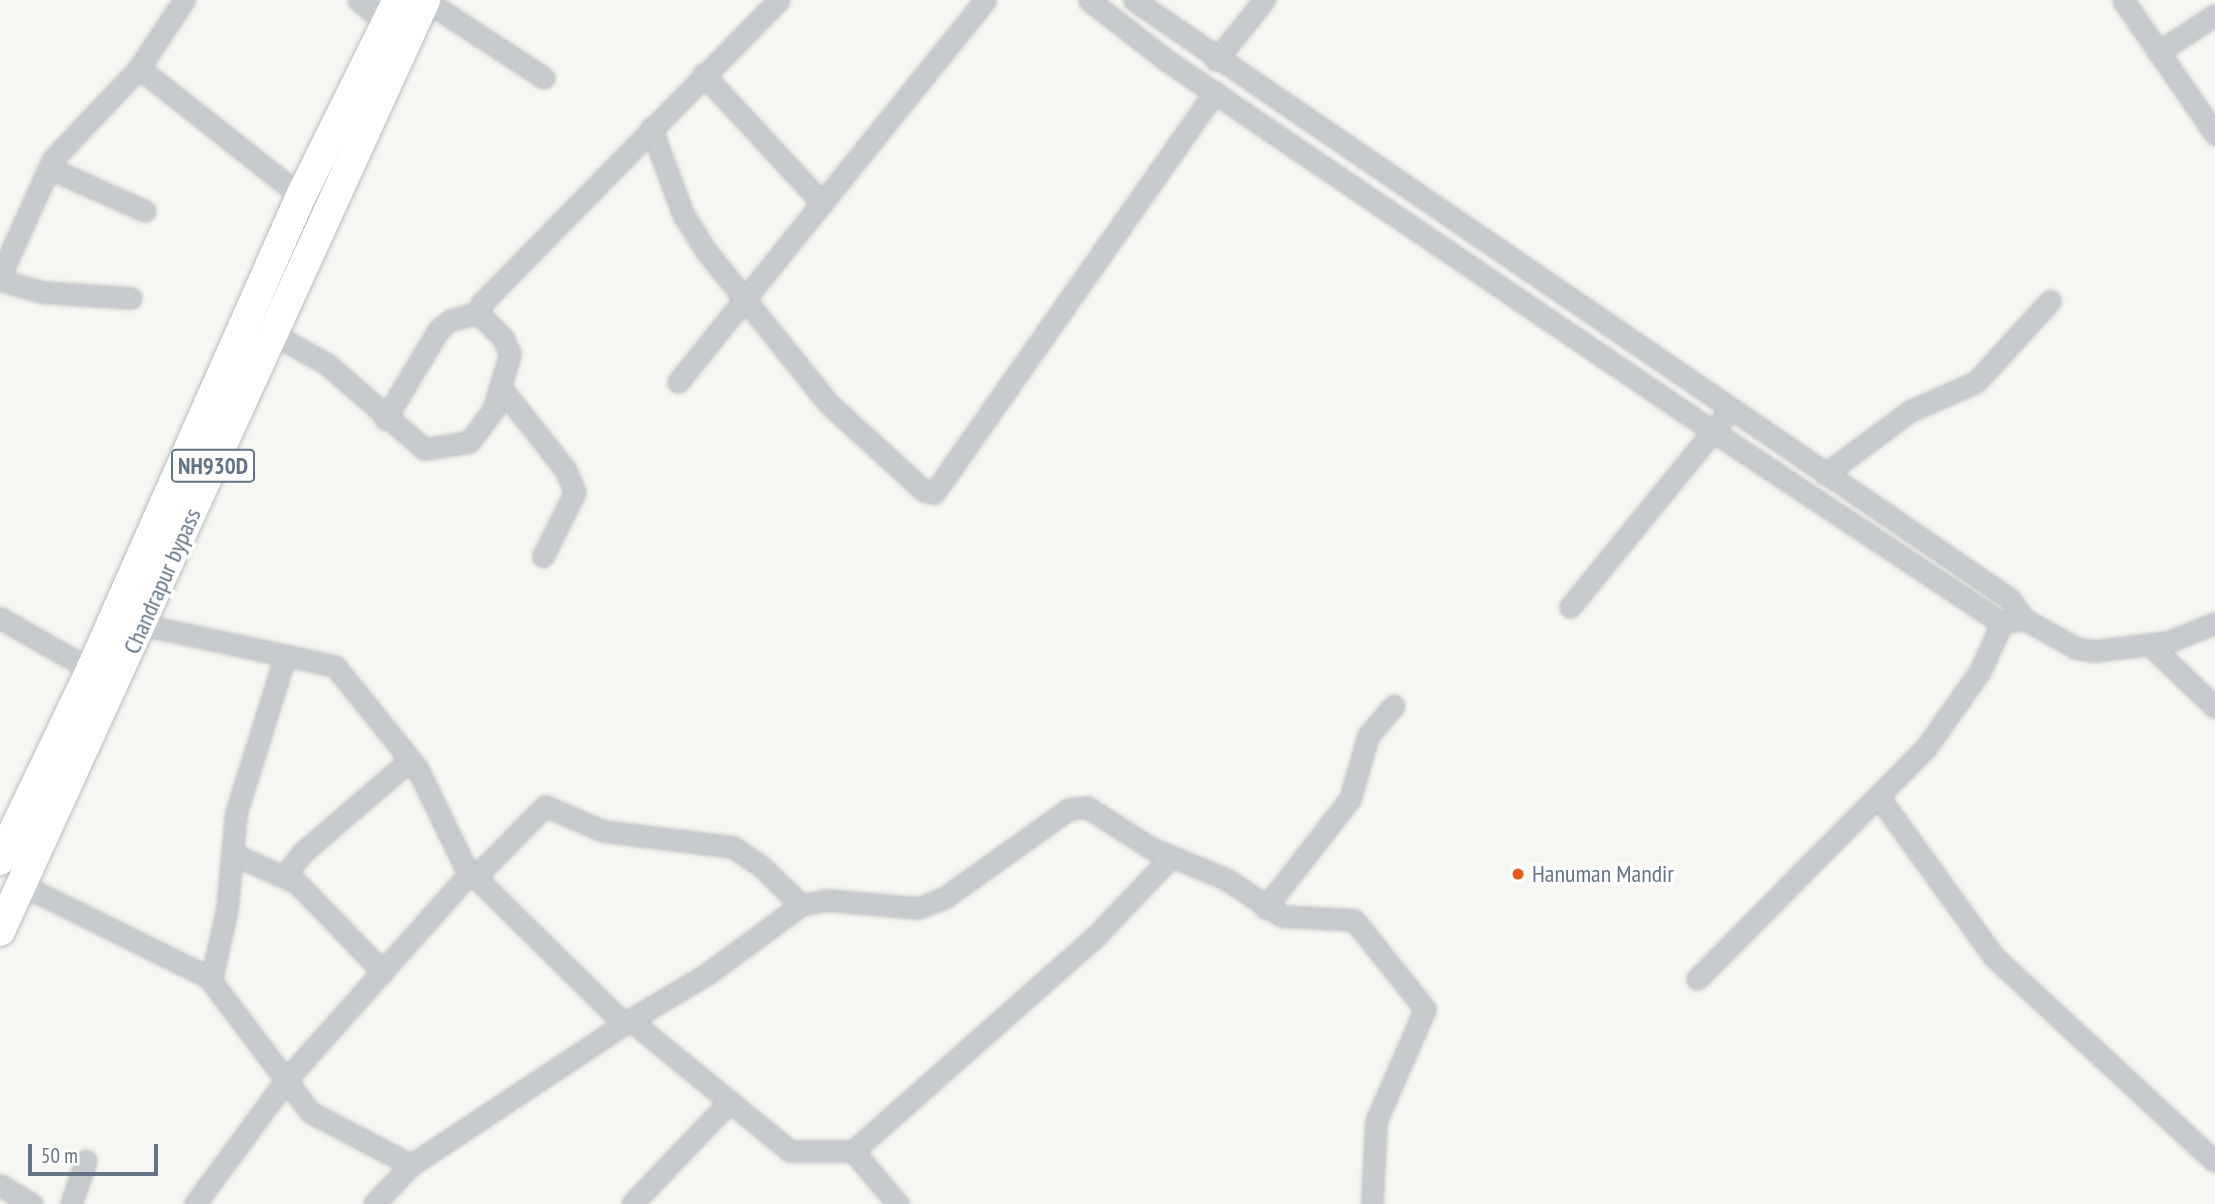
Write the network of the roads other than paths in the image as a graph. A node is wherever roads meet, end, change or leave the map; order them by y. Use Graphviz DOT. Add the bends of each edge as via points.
graph roads {
  1 [pos="184,0"];
  2 [pos="358,0"];
  3 [pos="425,0"];
  4 [pos="779,0"];
  5 [pos="985,0"];
  6 [pos="1089,0"];
  7 [pos="1134,0"];
  8 [pos="1264,0"];
  9 [pos="2123,0"];
  10 [pos="393,12"];
  11 [pos="2215,15"];
  12 [pos="2158,52"];
  13 [pos="1216,60"];
  14 [pos="139,68"];
  15 [pos="703,74"];
  16 [pos="544,78"];
  17 [pos="1215,92"];
  18 [pos="651,128"];
  19 [pos="2215,134"];
  20 [pos="49,168"];
  21 [pos="301,197"];
  22 [pos="822,203"];
  23 [pos="145,211"];
  24 [pos="1,270"];
  25 [pos="131,298"];
  26 [pos="746,298"];
  27 [pos="2050,301"];
  28 [pos="478,313"];
  29 [pos="1601,319"];
  30 [pos="271,333"];
  31 [pos="1584,343"];
  32 [pos="678,382"];
  33 [pos="501,388"];
  34 [pos="1731,410"];
  35 [pos="385,419"];
  36 [pos="1714,432"];
  37 [pos="1825,474"];
  38 [pos="543,556"];
  39 [pos="1570,607"];
  40 [pos="0,618"];
  41 [pos="2024,619"];
  42 [pos="2002,623"];
  43 [pos="143,625"];
  44 [pos="2213,628"];
  45 [pos="2150,645"];
  46 [pos="285,657"];
  47 [pos="90,670"];
  48 [pos="1394,705"];
  49 [pos="2215,707"];
  50 [pos="410,760"];
  51 [pos="1878,796"];
  52 [pos="233,854"];
  53 [pos="1171,858"];
  54 [pos="0,860"];
  55 [pos="285,875"];
  56 [pos="473,875"];
  57 [pos="22,885"];
  58 [pos="801,905"];
  59 [pos="1265,908"];
  60 [pos="0,931"];
  61 [pos="383,972"];
  62 [pos="1697,979"];
  63 [pos="211,981"];
  64 [pos="626,1022"];
  65 [pos="286,1080"];
  66 [pos="730,1101"];
  67 [pos="853,1151"];
  68 [pos="86,1160"];
  69 [pos="2214,1161"];
  70 [pos="411,1165"];
  71 [pos="0,1185"];
  72 [pos="32,1204"];
  73 [pos="71,1204"];
  74 [pos="195,1204"];
  75 [pos="374,1204"];
  76 [pos="632,1204"];
  77 [pos="898,1204"];
  78 [pos="1372,1204"];
  1 -- 14 [label="street"];
  2 -- 10 [label="street"];
  3 -- 16 [label="street"];
  3 -- 30 [label="highway, Chandrapur bypass / NH930D"];
  4 -- 15 [label="street"];
  5 -- 22 [label="street"];
  6 -- 17 [label="street"];
  7 -- 13 [label="street"];
  8 -- 13 [label="street"];
  9 -- 12 [label="street"];
  10 -- 21 [label="highway, Chandrapur bypass / NH930D"];
  11 -- 12 [label="street"];
  12 -- 19 [label="street"];
  13 -- 29 [label="street" via="1391,173"];
  14 -- 20 [label="street" via="58,152"];
  14 -- 21 [label="street"];
  15 -- 18 [label="street"];
  15 -- 22 [label="street"];
  17 -- 26 [label="street" via="934,493 924,491 828,402"];
  17 -- 31 [label="street"];
  18 -- 26 [label="street" via="683,214 706,251"];
  18 -- 28 [label="street" via="488,295"];
  20 -- 23 [label="street"];
  20 -- 24 [label="street"];
  21 -- 47 [label="highway, Chandrapur bypass / NH930D"];
  22 -- 26 [label="street"];
  24 -- 25 [label="street" via="42,292"];
  26 -- 32 [label="street"];
  27 -- 37 [label="street" via="1976,382 1910,411"];
  28 -- 33 [label="street" via="508,345"];
  28 -- 35 [label="street" via="451,320 439,329"];
  29 -- 31 [label="street"];
  29 -- 34 [label="street"];
  30 -- 35 [label="street" via="327,365"];
  30 -- 43 [label="highway, Chandrapur bypass / NH930D"];
  31 -- 36 [label="street"];
  33 -- 35 [label="street" via="475,437 462,445 424,449"];
  33 -- 38 [label="street" via="565,469 575,492"];
  34 -- 36 [label="street"];
  34 -- 37 [label="street"];
  36 -- 39 [label="street"];
  36 -- 42 [label="street"];
  37 -- 41 [label="street" via="2010,599"];
  40 -- 47 [label="street"];
  41 -- 42 [label="street"];
  41 -- 45 [label="street" via="2076,648 2109,651"];
  42 -- 51 [label="street" via="1980,671 1944,725"];
  43 -- 46 [label="street"];
  43 -- 57 [label="highway, Chandrapur bypass / NH930D"];
  44 -- 45 [label="street"];
  45 -- 49 [label="street"];
  46 -- 50 [label="street" via="335,666"];
  46 -- 52 [label="street" via="239,801"];
  47 -- 54 [label="highway, Chandrapur bypass / NH930D"];
  48 -- 59 [label="street" via="1368,736 1350,799"];
  50 -- 55 [label="street" via="302,853"];
  50 -- 56 [label="street"];
  51 -- 62 [label="street"];
  51 -- 69 [label="street" via="1994,957"];
  52 -- 55 [label="street"];
  52 -- 63 [label="street" via="224,927"];
  53 -- 58 [label="street" via="1095,809 1076,807 944,898 918,908 826,900"];
  53 -- 59 [label="street" via="1226,878"];
  53 -- 67 [label="street" via="1096,937"];
  55 -- 61 [label="street"];
  56 -- 58 [label="street" via="545,806 603,831 733,847 761,866"];
  56 -- 61 [label="street"];
  56 -- 64 [label="street"];
  57 -- 60 [label="highway, Chandrapur bypass / NH930D"];
  57 -- 63 [label="street"];
  58 -- 64 [label="street" via="707,974"];
  59 -- 78 [label="street" via="1282,916 1354,920 1425,1009 1376,1121"];
  61 -- 65 [label="street"];
  63 -- 65 [label="street"];
  64 -- 66 [label="street"];
  64 -- 70 [label="street" via="438,1152"];
  65 -- 70 [label="street" via="310,1112"];
  65 -- 74 [label="street"];
  66 -- 67 [label="street" via="790,1151"];
  66 -- 76 [label="street"];
  67 -- 77 [label="street"];
  68 -- 73 [label="street"];
  70 -- 75 [label="street"];
  71 -- 72 [label="street"];
}
